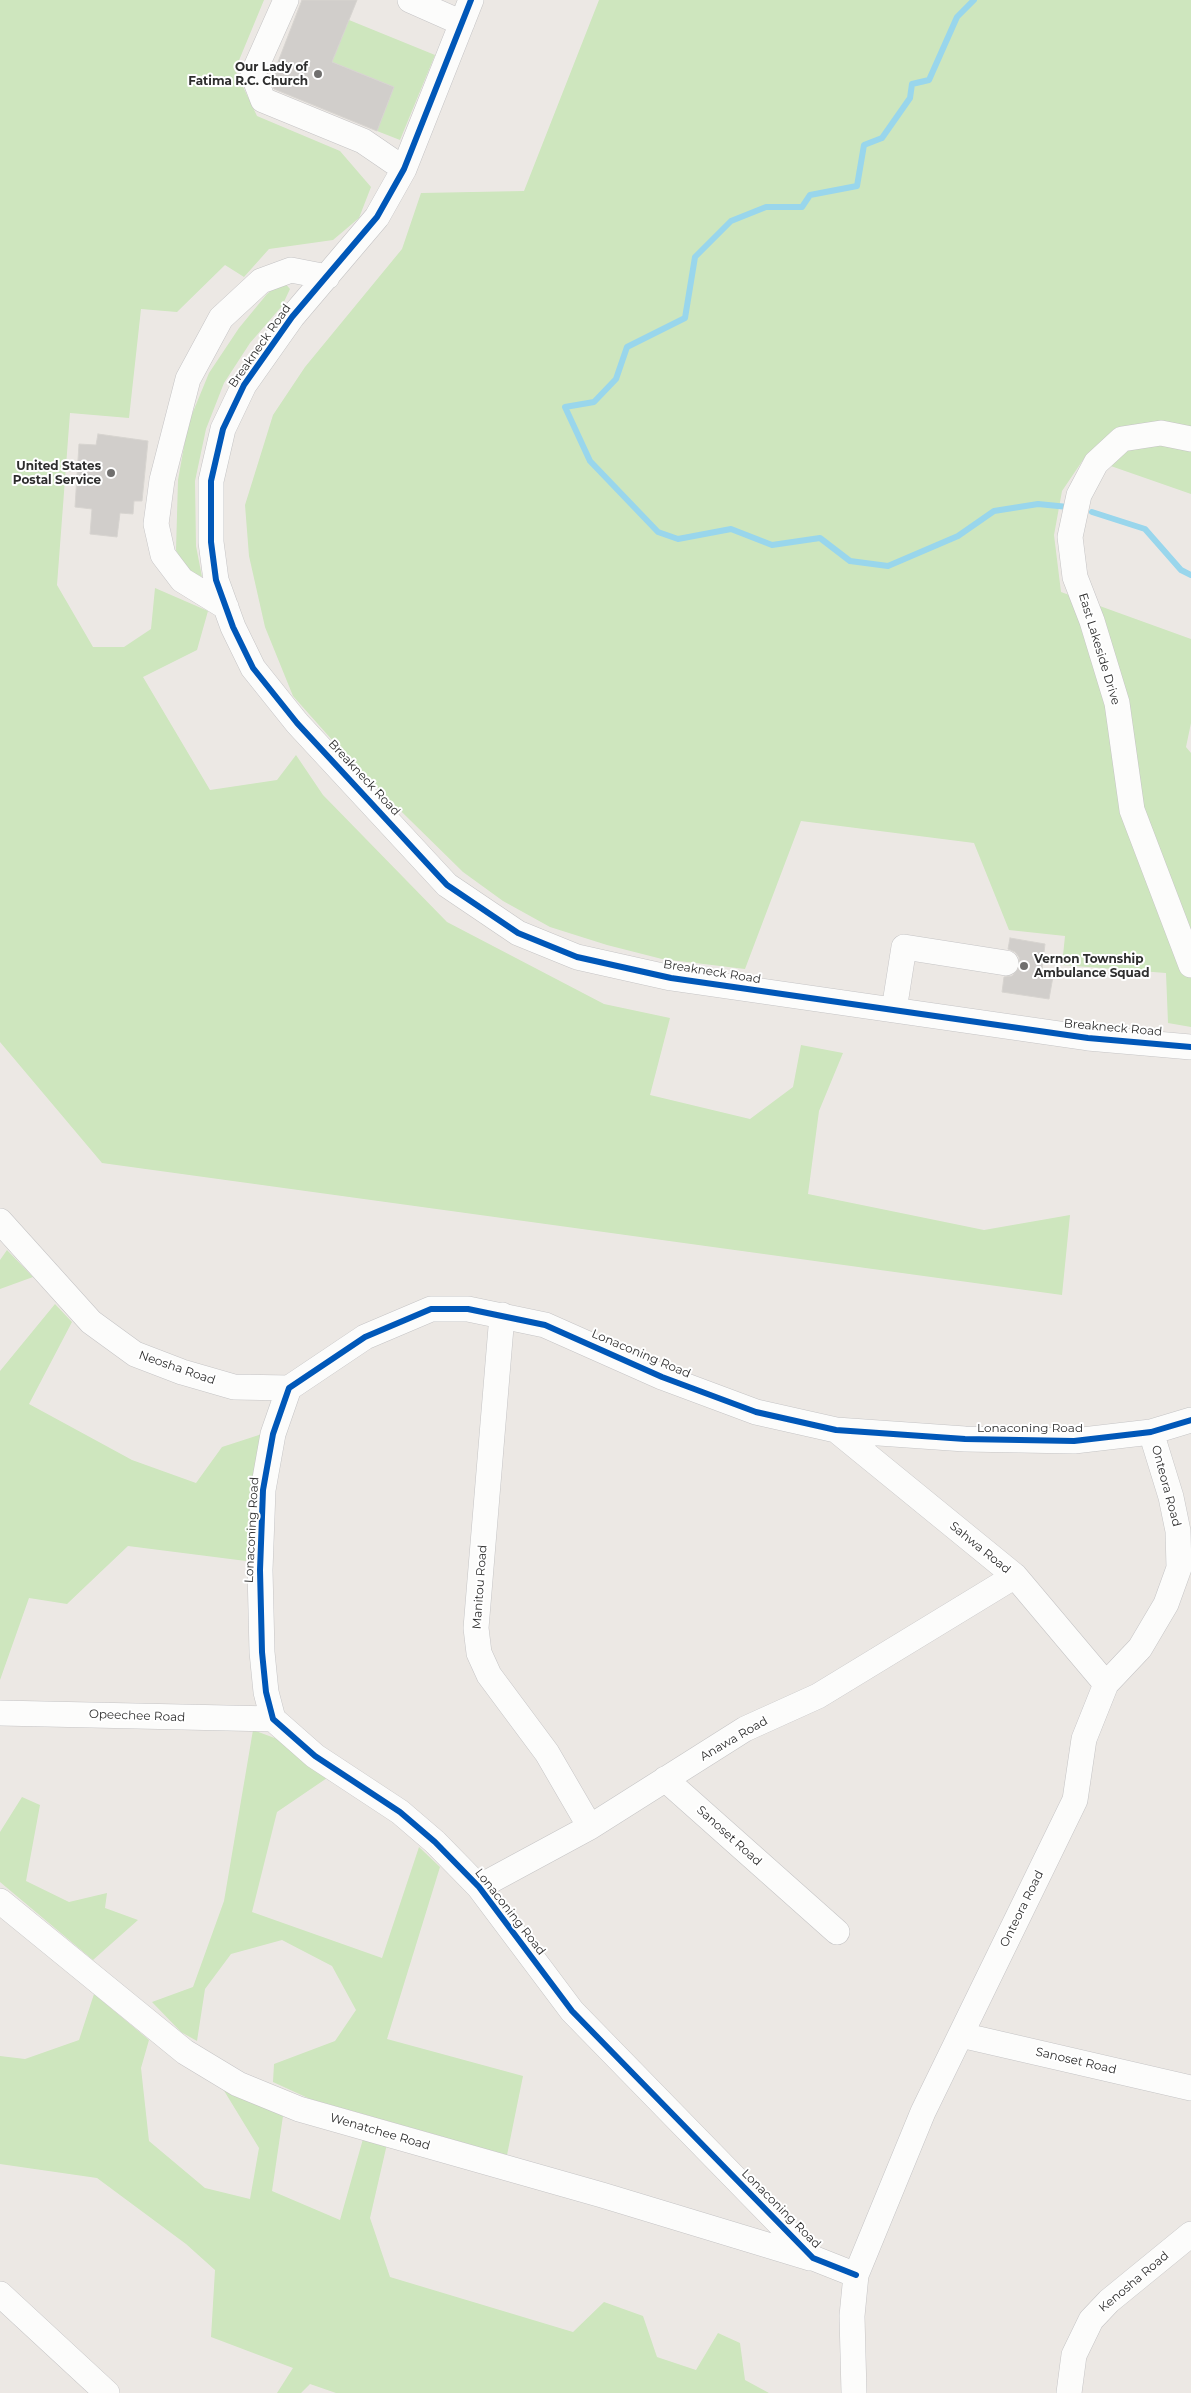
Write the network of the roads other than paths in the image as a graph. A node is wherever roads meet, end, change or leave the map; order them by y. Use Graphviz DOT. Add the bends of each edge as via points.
graph roads {
  1 [pos="286,0"];
  2 [pos="410,0"];
  3 [pos="467,11"];
  4 [pos="404,169"];
  5 [pos="327,277"];
  6 [pos="1191,439"];
  7 [pos="226,606"];
  8 [pos="1184,928"];
  9 [pos="1006,963"];
  10 [pos="1191,965"];
  11 [pos="894,1010"];
  12 [pos="1191,1047"];
  13 [pos="0,1221"];
  14 [pos="502,1315"];
  15 [pos="289,1388"];
  16 [pos="1191,1420"];
  17 [pos="836,1430"];
  18 [pos="1151,1432"];
  19 [pos="1014,1576"];
  20 [pos="1106,1684"];
  21 [pos="0,1713"];
  22 [pos="273,1719"];
  23 [pos="665,1780"];
  24 [pos="590,1827"];
  25 [pos="479,1887"];
  26 [pos="0,1901"];
  27 [pos="837,1932"];
  28 [pos="961,2034"];
  29 [pos="1191,2088"];
  30 [pos="1191,2234"];
  31 [pos="813,2258"];
  32 [pos="856,2275"];
  33 [pos="0,2294"];
  34 [pos="107,2393"];
  35 [pos="854,2393"];
  36 [pos="1069,2393"];
  1 -- 4 [label="street" via="253,74 263,100 363,141"];
  2 -- 3 [label="street"];
  3 -- 4 [label="street, Breakneck Road"];
  4 -- 5 [label="street, Breakneck Road" via="377,217"];
  5 -- 7 [label="street, Breakneck Road" via="292,317 244,385 223,430 211,481 211,542 216,580"];
  5 -- 7 [label="street" via="291,270 261,281 221,318 188,379 162,480 156,524 163,555 182,580"];
  6 -- 8 [label="street, East Lakeside Drive" via="1161,433 1122,439 1096,463 1079,495 1070,536 1075,577 1092,621 1116,703 1132,810"];
  7 -- 11 [label="street, Breakneck Road" via="253,668 297,723 447,885 518,932 577,957 671,978"];
  8 -- 10 [label="street, East Lakeside Drive"];
  9 -- 11 [label="street" via="904,947"];
  11 -- 12 [label="street, Breakneck Road" via="1088,1038"];
  13 -- 15 [label="street, Neosha Road" via="91,1322 135,1354 234,1387"];
  14 -- 15 [label="street, Lonaconing Road" via="468,1308 431,1309 365,1337"];
  14 -- 17 [label="street, Lonaconing Road" via="545,1325 662,1377 756,1412"];
  14 -- 24 [label="street, Manitou Road" via="476,1628 478,1653 489,1675 547,1754"];
  15 -- 22 [label="street, Lonaconing Road" via="273,1434 263,1490 260,1570 262,1652 266,1692"];
  16 -- 18 [label="street, Lonaconing Road"];
  17 -- 18 [label="street, Lonaconing Road" via="1074,1441"];
  17 -- 19 [label="street, Sahwa Road"];
  18 -- 20 [label="street, Onteora Road" via="1176,1523 1179,1568 1166,1604 1140,1648"];
  19 -- 20 [label="street, Sahwa Road"];
  19 -- 23 [label="street, Anawa Road" via="818,1696 746,1729"];
  20 -- 28 [label="street, Onteora Road" via="1084,1739 1075,1800"];
  21 -- 22 [label="street, Opeechee Road"];
  22 -- 25 [label="street, Lonaconing Road" via="315,1756 400,1812"];
  23 -- 24 [label="street, Anawa Road"];
  23 -- 27 [label="street, Sanoset Road"];
  24 -- 25 [label="street, Anawa Road"];
  25 -- 31 [label="street, Lonaconing Road" via="572,2011"];
  26 -- 31 [label="street, Wenatchee Road" via="185,2052 238,2084 317,2114"];
  28 -- 29 [label="street, Sanoset Road"];
  28 -- 32 [label="street, Onteora Road" via="923,2112"];
  30 -- 36 [label="street, Kenosha Road" via="1109,2301 1091,2320 1074,2355"];
  31 -- 32 [label="street, Lonaconing Road"];
  32 -- 35 [label="street, Onteora Road" via="852,2316"];
  33 -- 34 [label="street"];
}
